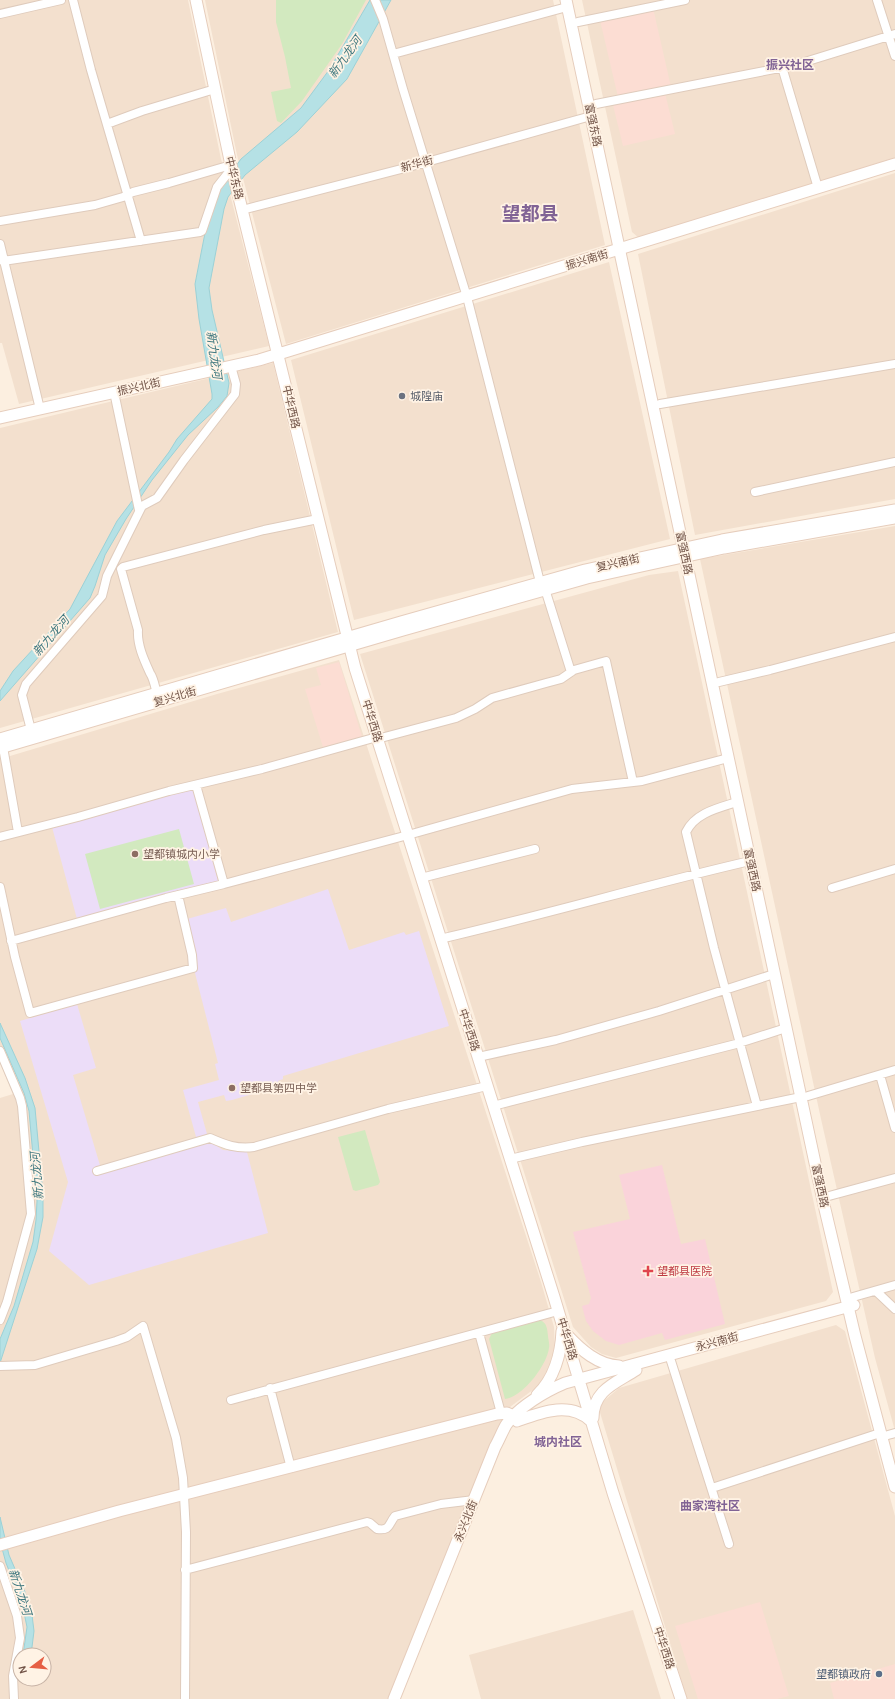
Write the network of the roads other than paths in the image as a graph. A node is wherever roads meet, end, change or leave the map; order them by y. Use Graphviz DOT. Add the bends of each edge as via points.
graph roads {
  1 [pos="61,0"];
  2 [pos="73,0"];
  3 [pos="196,0"];
  4 [pos="375,0"];
  5 [pos="685,0"];
  6 [pos="877,0"];
  7 [pos="569,2"];
  8 [pos="0,14"];
  9 [pos="578,22"];
  10 [pos="892,35"];
  11 [pos="393,54"];
  12 [pos="895,56"];
  13 [pos="782,67"];
  14 [pos="215,89"];
  15 [pos="596,104"];
  16 [pos="591,116"];
  17 [pos="107,124"];
  18 [pos="425,162"];
  19 [pos="895,164"];
  20 [pos="232,167"];
  21 [pos="818,188"];
  22 [pos="128,195"];
  23 [pos="242,210"];
  24 [pos="0,221"];
  25 [pos="141,241"];
  26 [pos="0,244"];
  27 [pos="623,249"];
  28 [pos="3,261"];
  29 [pos="467,297"];
  30 [pos="278,354"];
  31 [pos="895,364"];
  32 [pos="230,366"];
  33 [pos="114,392"];
  34 [pos="660,404"];
  35 [pos="40,409"];
  36 [pos="0,418"];
  37 [pos="895,462"];
  38 [pos="755,492"];
  39 [pos="139,507"];
  40 [pos="895,510"];
  41 [pos="895,518"];
  42 [pos="318,519"];
  43 [pos="688,551"];
  44 [pos="543,586"];
  45 [pos="895,636"];
  46 [pos="348,642"];
  47 [pos="571,672"];
  48 [pos="719,682"];
  49 [pos="157,694"];
  50 [pos="31,730"];
  51 [pos="377,738"];
  52 [pos="1,745"];
  53 [pos="728,758"];
  54 [pos="633,782"];
  55 [pos="196,785"];
  56 [pos="737,802"];
  57 [pos="18,832"];
  58 [pos="408,835"];
  59 [pos="0,836"];
  60 [pos="535,848"];
  61 [pos="750,861"];
  62 [pos="895,870"];
  63 [pos="696,873"];
  64 [pos="421,878"];
  65 [pos="224,884"];
  66 [pos="0,887"];
  67 [pos="832,888"];
  68 [pos="178,895"];
  69 [pos="440,939"];
  70 [pos="11,941"];
  71 [pos="774,974"];
  72 [pos="726,989"];
  73 [pos="786,1028"];
  74 [pos="740,1042"];
  75 [pos="0,1051"];
  76 [pos="478,1057"];
  77 [pos="895,1070"];
  78 [pos="880,1075"];
  79 [pos="487,1086"];
  80 [pos="804,1097"];
  81 [pos="493,1106"];
  82 [pos="757,1106"];
  83 [pos="895,1128"];
  84 [pos="510,1159"];
  85 [pos="97,1171"];
  86 [pos="895,1178"];
  87 [pos="830,1196"];
  88 [pos="895,1286"];
  89 [pos="876,1291"];
  90 [pos="852,1306"];
  91 [pos="895,1309"];
  92 [pos="558,1311"];
  93 [pos="0,1320"];
  94 [pos="564,1329"];
  95 [pos="479,1333"];
  96 [pos="671,1361"];
  97 [pos="0,1366"];
  98 [pos="631,1368"];
  99 [pos="580,1382"];
  100 [pos="270,1388"];
  101 [pos="231,1400"];
  102 [pos="527,1405"];
  103 [pos="501,1413"];
  104 [pos="516,1418"];
  105 [pos="593,1425"];
  106 [pos="888,1434"];
  107 [pos="895,1458"];
  108 [pos="291,1468"];
  109 [pos="895,1487"];
  110 [pos="712,1488"];
  111 [pos="184,1495"];
  112 [pos="474,1500"];
  113 [pos="729,1544"];
  114 [pos="0,1545"];
  115 [pos="0,1566"];
  116 [pos="185,1570"];
  117 [pos="14,1699"];
  118 [pos="185,1699"];
  119 [pos="394,1699"];
  120 [pos="400,1699"];
  121 [pos="681,1699"];
  1 -- 8 [label="street"];
  2 -- 17 [label="street"];
  3 -- 14 [label="main road, 中华东路"];
  4 -- 11 [label="street"];
  5 -- 9 [label="street"];
  6 -- 10 [label="street"];
  7 -- 9 [label="main road, 富强东路"];
  7 -- 11 [label="street"];
  7 -- 16 [label="main road, 富强东路"];
  9 -- 15 [label="main road, 富强东路"];
  10 -- 12 [label="street"];
  10 -- 13 [label="street"];
  11 -- 18 [label="street"];
  13 -- 15 [label="street"];
  13 -- 21 [label="street"];
  14 -- 17 [label="street"];
  14 -- 20 [label="main road, 中华东路"];
  15 -- 27 [label="main road, 富强东路"];
  16 -- 18 [label="street, 新华街"];
  16 -- 27 [label="main road, 富强东路"];
  17 -- 22 [label="street"];
  18 -- 23 [label="street, 新华街"];
  18 -- 29 [label="street"];
  19 -- 21 [label="main road, 振兴南街"];
  20 -- 22 [label="street"];
  20 -- 23 [label="main road, 中华东路"];
  20 -- 25 [label="street" via="217,187 202,231"];
  21 -- 27 [label="main road, 振兴南街"];
  22 -- 24 [label="street" via="95,205"];
  22 -- 25 [label="street"];
  23 -- 30 [label="main road, 中华东路"];
  25 -- 28 [label="street"];
  26 -- 28 [label="street"];
  27 -- 29 [label="main road, 振兴南街"];
  27 -- 34 [label="main road, 富强西路"];
  27 -- 43 [label="main road, 富强西路"];
  28 -- 35 [label="street"];
  29 -- 30 [label="main road, 振兴南街"];
  29 -- 44 [label="street"];
  30 -- 32 [label="main road, 振兴北街"];
  30 -- 42 [label="main road, 中华西路"];
  31 -- 34 [label="street"];
  32 -- 33 [label="main road, 振兴北街"];
  32 -- 39 [label="street" via="236,384 235,394 157,498"];
  33 -- 35 [label="main road, 振兴北街"];
  33 -- 39 [label="street"];
  34 -- 43 [label="main road, 富强西路"];
  35 -- 36 [label="main road, 振兴北街"];
  37 -- 38 [label="street"];
  39 -- 50 [label="street" via="107,576 102,596 23,690"];
  40 -- 43 [label="main road, 复兴南街"];
  41 -- 43 [label="main road, 复兴南街"];
  42 -- 46 [label="main road, 中华西路"];
  42 -- 49 [label="street" via="264,530 123,567 121,570 138,630 137,637"];
  43 -- 44 [label="main road, 复兴南街" via="629,568"];
  43 -- 48 [label="main road, 富强西路"];
  43 -- 53 [label="main road, 富强西路"];
  44 -- 46 [label="main road, 复兴南街"];
  44 -- 47 [label="street"];
  45 -- 48 [label="street"];
  46 -- 49 [label="main road, 复兴北街"];
  46 -- 51 [label="main road, 中华西路"];
  46 -- 52 [label="main road, 复兴北街"];
  47 -- 51 [label="street" via="546,684 492,698 475,710 456,718"];
  47 -- 54 [label="street" via="606,661"];
  48 -- 80 [label="main road, 富强西路"];
  49 -- 50 [label="main road, 复兴北街"];
  50 -- 52 [label="main road, 复兴北街"];
  51 -- 55 [label="street"];
  51 -- 58 [label="main road, 中华西路"];
  52 -- 57 [label="street"];
  53 -- 54 [label="street"];
  53 -- 56 [label="main road, 富强西路"];
  54 -- 58 [label="street" via="572,790"];
  55 -- 57 [label="street"];
  55 -- 65 [label="street"];
  56 -- 61 [label="main road, 富强西路"];
  56 -- 63 [label="street" via="710,811 690,824 686,832"];
  57 -- 59 [label="street"];
  58 -- 64 [label="main road, 中华西路"];
  58 -- 65 [label="street"];
  60 -- 64 [label="street"];
  61 -- 63 [label="street"];
  61 -- 71 [label="main road, 富强西路"];
  62 -- 67 [label="street"];
  63 -- 69 [label="street"];
  63 -- 72 [label="street"];
  64 -- 69 [label="main road, 中华西路"];
  65 -- 68 [label="street"];
  66 -- 70 [label="street"];
  68 -- 70 [label="street"];
  68 -- 70 [label="street" via="193,968 30,1013"];
  69 -- 76 [label="main road, 中华西路"];
  71 -- 72 [label="street"];
  71 -- 73 [label="main road, 富强西路"];
  72 -- 74 [label="street"];
  72 -- 76 [label="street" via="556,1040"];
  73 -- 74 [label="street"];
  73 -- 80 [label="main road, 富强西路"];
  74 -- 81 [label="street"];
  74 -- 82 [label="street"];
  75 -- 93 [label="street" via="22,1106 31,1214"];
  76 -- 79 [label="main road, 中华西路"];
  77 -- 78 [label="street"];
  78 -- 80 [label="street"];
  78 -- 83 [label="street"];
  79 -- 81 [label="main road, 中华西路"];
  79 -- 85 [label="street" via="254,1147 226,1146 210,1138"];
  80 -- 82 [label="street"];
  80 -- 87 [label="main road, 富强西路"];
  80 -- 90 [label="main road, 富强西路"];
  81 -- 84 [label="main road, 中华西路"];
  82 -- 84 [label="street"];
  84 -- 92 [label="main road, 中华西路"];
  86 -- 87 [label="street"];
  87 -- 90 [label="main road, 富强西路"];
  88 -- 89 [label="street"];
  89 -- 90 [label="street"];
  89 -- 91 [label="street"];
  90 -- 96 [label="main road, 永兴南街"];
  90 -- 98 [label="main road, 永兴南街"];
  90 -- 106 [label="main road, 富强西路"];
  92 -- 94 [label="main road, 中华西路"];
  92 -- 95 [label="street"];
  94 -- 98 [label="main road" via="575,1344 595,1359 605,1364"];
  94 -- 99 [label="main road, 中华西路"];
  94 -- 102 [label="main road" via="549,1381"];
  95 -- 100 [label="street"];
  95 -- 103 [label="street"];
  96 -- 98 [label="main road, 永兴南街"];
  96 -- 110 [label="street"];
  97 -- 111 [label="street" via="35,1365 116,1341 143,1326 176,1438"];
  98 -- 99 [label="main road, 永兴南街"];
  98 -- 105 [label="main road" via="597,1398 594,1404"];
  99 -- 102 [label="main road, 永兴北街" via="560,1385"];
  99 -- 104 [label="main road, 永兴北街"];
  99 -- 105 [label="main road, 中华西路"];
  100 -- 101 [label="street"];
  100 -- 108 [label="street"];
  102 -- 104 [label="main road, 永兴北街"];
  103 -- 104 [label="main road"];
  103 -- 108 [label="main road"];
  104 -- 105 [label="main road" via="564,1409 581,1413"];
  104 -- 112 [label="main road, 永兴北街" via="502,1432"];
  104 -- 120 [label="main road, 永兴北街"];
  105 -- 121 [label="main road, 中华西路"];
  106 -- 107 [label="main road, 富强西路"];
  106 -- 109 [label="main road, 富强西路"];
  106 -- 110 [label="street"];
  108 -- 111 [label="main road"];
  110 -- 113 [label="street"];
  111 -- 114 [label="main road"];
  111 -- 116 [label="street"];
  112 -- 116 [label="street" via="441,1504 394,1516 390,1526 384,1530 377,1529 367,1522"];
  112 -- 119 [label="main road, 永兴北街"];
  115 -- 117 [label="street" via="17,1616 20,1638 13,1676"];
  116 -- 118 [label="street"];
}
